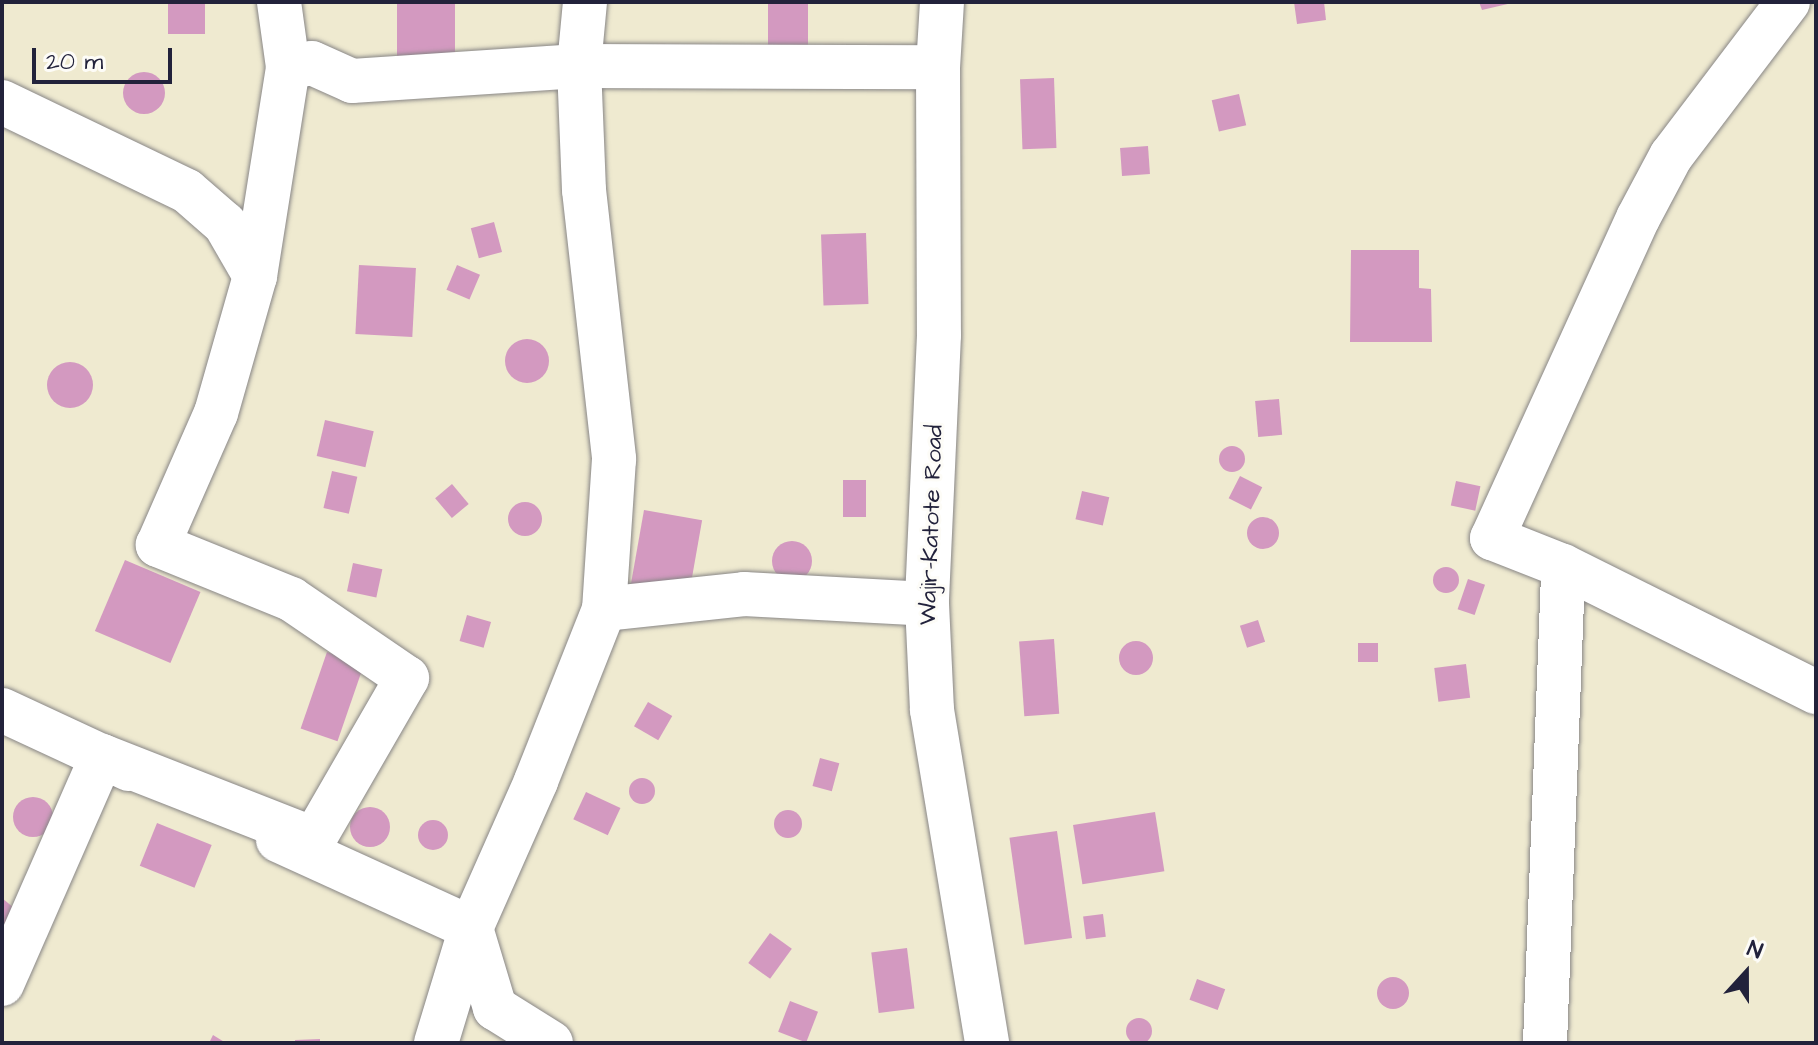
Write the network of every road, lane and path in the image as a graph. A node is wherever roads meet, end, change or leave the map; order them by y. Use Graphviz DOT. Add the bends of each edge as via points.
graph roads {
  1 [pos="279,2"];
  2 [pos="585,2"];
  3 [pos="942,2"];
  4 [pos="1788,2"];
  5 [pos="579,66"];
  6 [pos="288,67"];
  7 [pos="938,67"];
  8 [pos="2,102"];
  9 [pos="255,276"];
  10 [pos="1563,566"];
  11 [pos="927,604"];
  12 [pos="604,609"];
  13 [pos="1816,692"];
  14 [pos="2,710"];
  15 [pos="102,756"];
  16 [pos="471,928"];
  17 [pos="2,984"];
  18 [pos="436,1043"];
  19 [pos="551,1043"];
  20 [pos="987,1043"];
  21 [pos="1545,1043"];
  1 -- 6 [label="street"];
  2 -- 5 [label="street"];
  3 -- 7 [label="street, Wajir-Katote Road"];
  4 -- 10 [label="street" via="1671,156 1492,538"];
  5 -- 6 [label="street" via="352,81 312,63"];
  5 -- 7 [label="street"];
  5 -- 12 [label="street" via="584,190 614,459"];
  6 -- 9 [label="street"];
  7 -- 11 [label="street, Wajir-Katote Road" via="939,335"];
  8 -- 9 [label="street" via="187,191 225,224"];
  9 -- 15 [label="street" via="216,413 158,545 291,599 407,678 314,839"];
  10 -- 13 [label="street"];
  10 -- 21 [label="street"];
  11 -- 12 [label="street" via="744,594"];
  11 -- 20 [label="street, Wajir-Katote Road" via="932,710"];
  12 -- 16 [label="street"];
  14 -- 15 [label="street"];
  15 -- 16 [label="street"];
  15 -- 17 [label="street"];
  16 -- 18 [label="street"];
  16 -- 19 [label="street" via="495,1008"];
}
